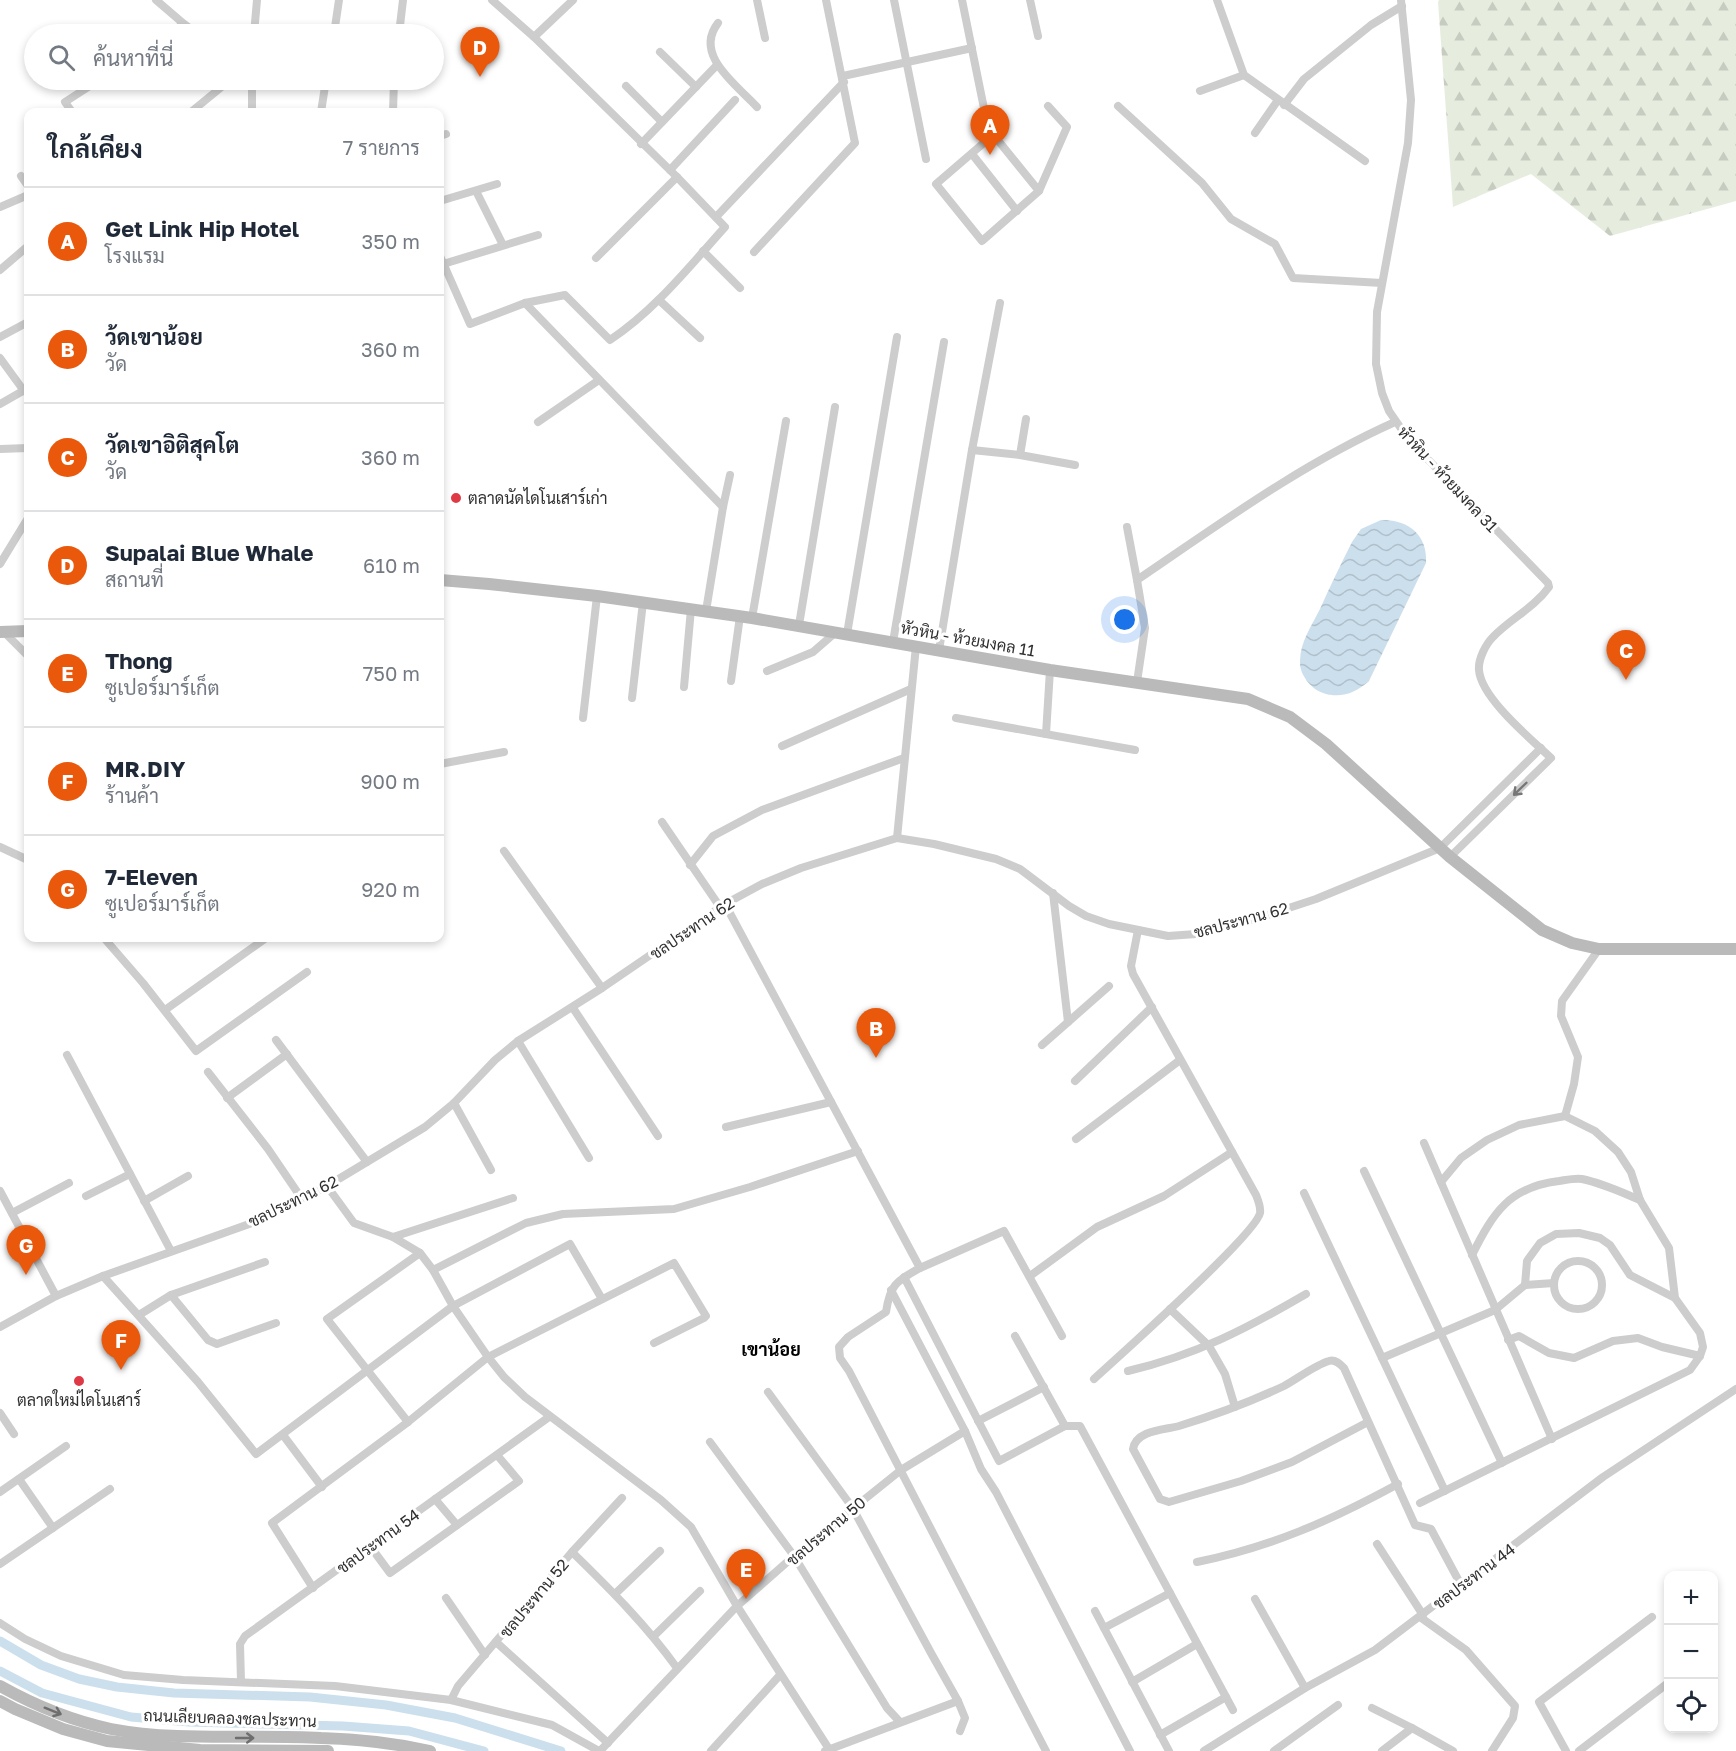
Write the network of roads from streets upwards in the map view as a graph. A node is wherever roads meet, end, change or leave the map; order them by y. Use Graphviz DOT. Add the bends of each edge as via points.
graph roads {
  1 [pos="156,0"];
  2 [pos="257,0"];
  3 [pos="339,0"];
  4 [pos="404,0"];
  5 [pos="492,0"];
  6 [pos="573,0"];
  7 [pos="757,0"];
  8 [pos="826,0"];
  9 [pos="894,0"];
  10 [pos="962,0"];
  11 [pos="1030,0"];
  12 [pos="1216,0"];
  13 [pos="1401,3"];
  14 [pos="718,23"];
  15 [pos="184,24"];
  16 [pos="255,24"];
  17 [pos="335,24"];
  18 [pos="400,24"];
  19 [pos="1038,36"];
  20 [pos="534,37"];
  21 [pos="765,38"];
  22 [pos="972,48"];
  23 [pos="660,52"];
  24 [pos="908,62"];
  25 [pos="717,65"];
  26 [pos="1244,75"];
  27 [pos="843,79"];
  28 [pos="626,86"];
  29 [pos="696,87"];
  30 [pos="84,90"];
  31 [pos="218,90"];
  32 [pos="252,90"];
  33 [pos="324,90"];
  34 [pos="394,90"];
  35 [pos="1200,91"];
  36 [pos="735,100"];
  37 [pos="1281,102"];
  38 [pos="1048,106"];
  39 [pos="1118,106"];
  40 [pos="757,107"];
  41 [pos="69,108"];
  42 [pos="196,108"];
  43 [pos="252,108"];
  44 [pos="322,108"];
  45 [pos="393,108"];
  46 [pos="662,123"];
  47 [pos="991,132"];
  48 [pos="1255,133"];
  49 [pos="641,144"];
  50 [pos="972,154"];
  51 [pos="926,159"];
  52 [pos="1365,161"];
  53 [pos="673,174"];
  54 [pos="21,176"];
  55 [pos="24,180"];
  56 [pos="497,184"];
  57 [pos="476,191"];
  58 [pos="1039,191"];
  59 [pos="24,197"];
  60 [pos="444,200"];
  61 [pos="0,207"];
  62 [pos="1017,211"];
  63 [pos="716,217"];
  64 [pos="538,235"];
  65 [pos="503,245"];
  66 [pos="24,249"];
  67 [pos="704,251"];
  68 [pos="754,252"];
  69 [pos="596,258"];
  70 [pos="444,261"];
  71 [pos="444,268"];
  72 [pos="0,270"];
  73 [pos="1382,283"];
  74 [pos="740,288"];
  75 [pos="658,300"];
  76 [pos="525,303"];
  77 [pos="1000,303"];
  78 [pos="24,324"];
  79 [pos="0,337"];
  80 [pos="897,337"];
  81 [pos="700,338"];
  82 [pos="944,342"];
  83 [pos="0,358"];
  84 [pos="599,380"];
  85 [pos="24,388"];
  86 [pos="24,391"];
  87 [pos="0,404"];
  88 [pos="835,407"];
  89 [pos="1026,419"];
  90 [pos="786,421"];
  91 [pos="537,422"];
  92 [pos="1395,422"];
  93 [pos="24,448"];
  94 [pos="0,449"];
  95 [pos="972,450"];
  96 [pos="1020,454"];
  97 [pos="1075,465"];
  98 [pos="730,475"];
  99 [pos="723,507"];
  100 [pos="24,525"];
  101 [pos="1127,527"];
  102 [pos="0,564"];
  103 [pos="444,580"];
  104 [pos="1137,580"];
  105 [pos="597,596"];
  106 [pos="643,602"];
  107 [pos="691,609"];
  108 [pos="706,611"];
  109 [pos="746,617"];
  110 [pos="800,625"];
  111 [pos="24,631"];
  112 [pos="2,632"];
  113 [pos="842,633"];
  114 [pos="893,642"];
  115 [pos="916,646"];
  116 [pos="939,650"];
  117 [pos="24,652"];
  118 [pos="1050,670"];
  119 [pos="767,671"];
  120 [pos="731,681"];
  121 [pos="1137,682"];
  122 [pos="684,687"];
  123 [pos="911,689"];
  124 [pos="632,698"];
  125 [pos="583,718"];
  126 [pos="956,718"];
  127 [pos="1046,734"];
  128 [pos="782,746"];
  129 [pos="1541,748"];
  130 [pos="1135,750"];
  131 [pos="504,752"];
  132 [pos="904,758"];
  133 [pos="444,763"];
  134 [pos="662,822"];
  135 [pos="897,838"];
  136 [pos="0,847"];
  137 [pos="1440,848"];
  138 [pos="504,851"];
  139 [pos="24,855"];
  140 [pos="1450,857"];
  141 [pos="690,865"];
  142 [pos="1053,893"];
  143 [pos="722,906"];
  144 [pos="1138,930"];
  145 [pos="107,942"];
  146 [pos="260,942"];
  147 [pos="1736,949"];
  148 [pos="1599,950"];
  149 [pos="306,972"];
  150 [pos="1109,986"];
  151 [pos="602,988"];
  152 [pos="1152,1007"];
  153 [pos="573,1008"];
  154 [pos="165,1010"];
  155 [pos="1068,1022"];
  156 [pos="276,1040"];
  157 [pos="518,1041"];
  158 [pos="1042,1045"];
  159 [pos="287,1054"];
  160 [pos="67,1055"];
  161 [pos="1180,1060"];
  162 [pos="208,1072"];
  163 [pos="1075,1081"];
  164 [pos="227,1098"];
  165 [pos="831,1101"];
  166 [pos="454,1103"];
  167 [pos="1565,1116"];
  168 [pos="726,1127"];
  169 [pos="658,1136"];
  170 [pos="1076,1139"];
  171 [pos="1424,1143"];
  172 [pos="858,1151"];
  173 [pos="1232,1152"];
  174 [pos="589,1158"];
  175 [pos="367,1162"];
  176 [pos="492,1170"];
  177 [pos="1364,1171"];
  178 [pos="130,1174"];
  179 [pos="188,1176"];
  180 [pos="1441,1182"];
  181 [pos="69,1183"];
  182 [pos="327,1186"];
  183 [pos="0,1191"];
  184 [pos="1304,1193"];
  185 [pos="86,1196"];
  186 [pos="513,1198"];
  187 [pos="302,1200"];
  188 [pos="1640,1200"];
  189 [pos="144,1201"];
  190 [pos="12,1213"];
  191 [pos="393,1237"];
  192 [pos="171,1251"];
  193 [pos="420,1253"];
  194 [pos="1472,1255"];
  195 [pos="265,1262"];
  196 [pos="920,1268"];
  197 [pos="433,1270"];
  198 [pos="103,1276"];
  199 [pos="1030,1276"];
  200 [pos="904,1277"];
  201 [pos="1554,1283"];
  202 [pos="1525,1286"];
  203 [pos="891,1290"];
  204 [pos="1306,1294"];
  205 [pos="171,1295"];
  206 [pos="56,1296"];
  207 [pos="1675,1298"];
  208 [pos="602,1299"];
  209 [pos="453,1306"];
  210 [pos="1170,1309"];
  211 [pos="1496,1310"];
  212 [pos="139,1315"];
  213 [pos="276,1323"];
  214 [pos="0,1327"];
  215 [pos="1440,1334"];
  216 [pos="1015,1336"];
  217 [pos="1062,1336"];
  218 [pos="1508,1340"];
  219 [pos="654,1343"];
  220 [pos="1209,1346"];
  221 [pos="1700,1356"];
  222 [pos="488,1357"];
  223 [pos="1382,1358"];
  224 [pos="367,1370"];
  225 [pos="1128,1371"];
  226 [pos="1094,1379"];
  227 [pos="1044,1387"];
  228 [pos="1736,1389"];
  229 [pos="768,1392"];
  230 [pos="1235,1407"];
  231 [pos="0,1413"];
  232 [pos="549,1417"];
  233 [pos="978,1421"];
  234 [pos="408,1422"];
  235 [pos="1368,1422"];
  236 [pos="1065,1426"];
  237 [pos="965,1431"];
  238 [pos="14,1434"];
  239 [pos="282,1435"];
  240 [pos="1552,1439"];
  241 [pos="710,1442"];
  242 [pos="66,1446"];
  243 [pos="497,1455"];
  244 [pos="1502,1463"];
  245 [pos="901,1470"];
  246 [pos="19,1479"];
  247 [pos="1398,1484"];
  248 [pos="322,1487"];
  249 [pos="110,1489"];
  250 [pos="1446,1491"];
  251 [pos="0,1492"];
  252 [pos="622,1498"];
  253 [pos="435,1499"];
  254 [pos="1420,1503"];
  255 [pos="852,1508"];
  256 [pos="457,1525"];
  257 [pos="53,1528"];
  258 [pos="1377,1544"];
  259 [pos="370,1546"];
  260 [pos="660,1551"];
  261 [pos="572,1552"];
  262 [pos="794,1556"];
  263 [pos="1197,1562"];
  264 [pos="0,1564"];
  265 [pos="1461,1585"];
  266 [pos="313,1588"];
  267 [pos="700,1591"];
  268 [pos="1170,1593"];
  269 [pos="615,1594"];
  270 [pos="446,1598"];
  271 [pos="1255,1599"];
  272 [pos="737,1606"];
  273 [pos="1095,1611"];
  274 [pos="1421,1616"];
  275 [pos="1652,1617"];
  276 [pos="0,1623"];
  277 [pos="1104,1628"];
  278 [pos="654,1636"];
  279 [pos="496,1642"];
  280 [pos="1197,1644"];
  281 [pos="485,1655"];
  282 [pos="677,1668"];
  283 [pos="780,1675"];
  284 [pos="241,1682"];
  285 [pos="1132,1682"];
  286 [pos="0,1686"];
  287 [pos="1664,1686"];
  288 [pos="1305,1688"];
  289 [pos="1226,1697"];
  290 [pos="451,1700"];
  291 [pos="0,1701"];
  292 [pos="958,1701"];
  293 [pos="1338,1705"];
  294 [pos="1372,1708"];
  295 [pos="1233,1710"];
  296 [pos="900,1722"];
  297 [pos="1412,1728"];
  298 [pos="960,1731"];
  299 [pos="1160,1735"];
  300 [pos="608,1743"];
  301 [pos="180,1750"];
  302 [pos="200,1750"];
  303 [pos="245,1750"];
  304 [pos="827,1750"];
  305 [pos="328,1751"];
  306 [pos="430,1751"];
  307 [pos="600,1751"];
  308 [pos="711,1751"];
  309 [pos="1046,1751"];
  310 [pos="1130,1751"];
  311 [pos="1169,1751"];
  312 [pos="1204,1751"];
  313 [pos="1274,1751"];
  314 [pos="1382,1751"];
  315 [pos="1453,1751"];
  316 [pos="1492,1751"];
  317 [pos="1566,1751"];
  318 [pos="1579,1751"];
  1 -- 15 [label="street"];
  2 -- 16 [label="street"];
  3 -- 17 [label="street"];
  4 -- 18 [label="street"];
  5 -- 20 [label="street"];
  6 -- 20 [label="street"];
  7 -- 21 [label="street"];
  8 -- 27 [label="street"];
  9 -- 24 [label="street"];
  10 -- 22 [label="street"];
  11 -- 19 [label="street"];
  12 -- 26 [label="street"];
  13 -- 37 [label="street" via="1304,79"];
  13 -- 73 [label="street, หัวหิน - ห้วยมงคล 31" via="1410,100 1408,143"];
  14 -- 25 [label="street" via="709,42"];
  20 -- 49 [label="street"];
  22 -- 24 [label="street"];
  22 -- 47 [label="street"];
  23 -- 29 [label="street"];
  24 -- 27 [label="street"];
  24 -- 51 [label="street"];
  25 -- 29 [label="street"];
  25 -- 40 [label="street"];
  26 -- 35 [label="street"];
  26 -- 37 [label="street"];
  27 -- 63 [label="street"];
  27 -- 68 [label="street" via="855,143"];
  28 -- 46 [label="street"];
  29 -- 46 [label="street"];
  30 -- 41 [label="street" via="65,102"];
  31 -- 42 [label="street"];
  32 -- 43 [label="street"];
  33 -- 44 [label="street"];
  34 -- 45 [label="street"];
  36 -- 53 [label="street"];
  37 -- 48 [label="street"];
  37 -- 52 [label="street"];
  38 -- 58 [label="street" via="1067,126"];
  39 -- 73 [label="street" via="1202,183 1231,219 1275,244 1293,278"];
  46 -- 49 [label="street"];
  47 -- 50 [label="street"];
  47 -- 58 [label="street"];
  49 -- 53 [label="street"];
  50 -- 62 [label="street"];
  50 -- 62 [label="street" via="936,184 982,241"];
  53 -- 63 [label="street"];
  53 -- 69 [label="street"];
  54 -- 55 [label="street"];
  56 -- 57 [label="street"];
  57 -- 60 [label="street"];
  57 -- 65 [label="street"];
  58 -- 62 [label="street"];
  59 -- 61 [label="street"];
  63 -- 67 [label="street" via="725,227"];
  64 -- 65 [label="street"];
  65 -- 70 [label="street"];
  66 -- 72 [label="street"];
  67 -- 74 [label="street"];
  67 -- 75 [label="street"];
  71 -- 76 [label="street" via="470,324"];
  73 -- 92 [label="street, หัวหิน - ห้วยมงคล 31" via="1376,364 1382,393"];
  75 -- 76 [label="street" via="610,340 565,295"];
  75 -- 81 [label="street"];
  76 -- 84 [label="street"];
  77 -- 95 [label="street"];
  78 -- 79 [label="street"];
  80 -- 113 [label="street"];
  82 -- 114 [label="street"];
  83 -- 85 [label="street"];
  84 -- 91 [label="street"];
  84 -- 99 [label="street"];
  86 -- 87 [label="street"];
  88 -- 110 [label="street"];
  89 -- 96 [label="street"];
  90 -- 109 [label="street"];
  92 -- 104 [label="street" via="1353,441 1266,492"];
  92 -- 129 [label="street, หัวหิน - ห้วยมงคล 31" via="1548,583 1537,601 1492,637 1478,668 1496,705"];
  93 -- 94 [label="street"];
  95 -- 96 [label="street"];
  95 -- 116 [label="street"];
  96 -- 97 [label="street"];
  98 -- 99 [label="street"];
  99 -- 108 [label="street"];
  100 -- 102 [label="street"];
  101 -- 104 [label="street"];
  103 -- 105 [label="street, หัวหิน - ห้วยมงคล 11"];
  104 -- 121 [label="street" via="1145,628"];
  105 -- 106 [label="street, หัวหิน - ห้วยมงคล 11"];
  105 -- 125 [label="street"];
  106 -- 107 [label="street, หัวหิน - ห้วยมงคล 11"];
  106 -- 124 [label="street"];
  107 -- 108 [label="street, หัวหิน - ห้วยมงคล 11"];
  107 -- 122 [label="street"];
  108 -- 109 [label="street, หัวหิน - ห้วยมงคล 11"];
  109 -- 110 [label="street, หัวหิน - ห้วยมงคล 11"];
  109 -- 120 [label="street"];
  110 -- 113 [label="street, หัวหิน - ห้วยมงคล 11"];
  111 -- 112 [label="street"];
  112 -- 117 [label="street"];
  113 -- 114 [label="street, หัวหิน - ห้วยมงคล 11"];
  113 -- 119 [label="street" via="813,652"];
  114 -- 115 [label="street, หัวหิน - ห้วยมงคล 11"];
  115 -- 116 [label="street, หัวหิน - ห้วยมงคล 11"];
  115 -- 123 [label="street"];
  116 -- 118 [label="street, หัวหิน - ห้วยมงคล 11"];
  118 -- 121 [label="street, หัวหิน - ห้วยมงคล 11"];
  118 -- 127 [label="street"];
  121 -- 137 [label="street, หัวหิน - ห้วยมงคล 11" via="1248,699 1290,717 1354,768"];
  123 -- 128 [label="street"];
  123 -- 132 [label="street"];
  126 -- 127 [label="street"];
  127 -- 130 [label="street"];
  129 -- 137 [label="street"];
  129 -- 140 [label="street, one-way" via="1551,758"];
  131 -- 133 [label="street"];
  132 -- 135 [label="street"];
  132 -- 141 [label="street" via="762,810 713,836"];
  134 -- 141 [label="street"];
  135 -- 142 [label="street, ชลประทาน 62" via="996,860 1020,869"];
  135 -- 143 [label="street, ชลประทาน 62" via="801,868"];
  136 -- 139 [label="street"];
  137 -- 140 [label="street, หัวหิน - ห้วยมงคล 11"];
  137 -- 144 [label="street, ชลประทาน 62" via="1316,899 1246,921 1196,934 1168,936"];
  138 -- 151 [label="street"];
  140 -- 148 [label="street, หัวหิน - ห้วยมงคล 11" via="1542,930 1572,944"];
  141 -- 143 [label="street"];
  142 -- 144 [label="street, ชลประทาน 62" via="1086,916"];
  142 -- 155 [label="street"];
  143 -- 151 [label="street, ชลประทาน 62"];
  143 -- 165 [label="street"];
  144 -- 152 [label="street" via="1131,966"];
  145 -- 154 [label="street"];
  146 -- 154 [label="street"];
  147 -- 148 [label="street, หัวหิน - ห้วยมงคล 11"];
  148 -- 167 [label="street" via="1562,1001 1561,1016 1578,1056"];
  149 -- 154 [label="street" via="196,1051"];
  150 -- 155 [label="street"];
  151 -- 153 [label="street, ชลประทาน 62"];
  152 -- 161 [label="street"];
  152 -- 163 [label="street"];
  153 -- 157 [label="street, ชลประทาน 62"];
  153 -- 169 [label="street"];
  155 -- 158 [label="street"];
  156 -- 159 [label="street"];
  157 -- 166 [label="street, ชลประทาน 62"];
  157 -- 174 [label="street"];
  159 -- 164 [label="street"];
  159 -- 175 [label="street"];
  160 -- 178 [label="street"];
  161 -- 170 [label="street"];
  161 -- 173 [label="street"];
  162 -- 164 [label="street"];
  164 -- 187 [label="street"];
  165 -- 168 [label="street"];
  165 -- 172 [label="street"];
  166 -- 175 [label="street, ชลประทาน 62" via="425,1127"];
  166 -- 176 [label="street"];
  167 -- 180 [label="street" via="1519,1125 1487,1140 1461,1158"];
  167 -- 188 [label="street" via="1594,1131 1618,1152 1631,1172"];
  171 -- 180 [label="street"];
  172 -- 196 [label="street"];
  172 -- 197 [label="street" via="674,1209 562,1214 526,1223"];
  173 -- 199 [label="street" via="1164,1196 1097,1227"];
  173 -- 210 [label="street" via="1256,1195 1260,1213 1255,1223"];
  175 -- 182 [label="street, ชลประทาน 62"];
  177 -- 215 [label="street"];
  178 -- 185 [label="street"];
  178 -- 189 [label="street"];
  179 -- 189 [label="street"];
  180 -- 194 [label="street"];
  181 -- 190 [label="street"];
  182 -- 187 [label="street, ชลประทาน 62"];
  182 -- 191 [label="street" via="354,1223"];
  183 -- 190 [label="street"];
  184 -- 223 [label="street"];
  186 -- 191 [label="street"];
  187 -- 192 [label="street, ชลประทาน 62" via="252,1223"];
  188 -- 194 [label="street" via="1580,1179 1541,1183 1512,1197 1490,1221"];
  188 -- 207 [label="street" via="1669,1248"];
  189 -- 192 [label="street"];
  190 -- 206 [label="street"];
  191 -- 193 [label="street"];
  192 -- 198 [label="street, ชลประทาน 62"];
  193 -- 197 [label="street"];
  193 -- 224 [label="street" via="327,1319"];
  194 -- 211 [label="street"];
  195 -- 205 [label="street"];
  196 -- 199 [label="street" via="1004,1231"];
  196 -- 200 [label="street"];
  197 -- 209 [label="street"];
  198 -- 206 [label="street, ชลประทาน 62"];
  198 -- 212 [label="street"];
  199 -- 217 [label="street"];
  200 -- 203 [label="street"];
  200 -- 233 [label="street"];
  201 -- 201 [label="street" via="1562,1268 1579,1262 1599,1273 1602,1287 1595,1302 1574,1309 1560,1301"];
  201 -- 202 [label="street"];
  202 -- 207 [label="street" via="1527,1261 1540,1243 1556,1234 1579,1233 1610,1245 1630,1275"];
  202 -- 211 [label="street"];
  203 -- 237 [label="street"];
  203 -- 245 [label="street" via="886,1311 848,1337 838,1353"];
  204 -- 220 [label="street"];
  205 -- 212 [label="street"];
  205 -- 213 [label="street" via="208,1340 216,1344"];
  206 -- 214 [label="street, ชลประทาน 62"];
  207 -- 221 [label="street" via="1700,1333"];
  208 -- 209 [label="street" via="570,1244"];
  208 -- 219 [label="street" via="674,1263 705,1317"];
  208 -- 222 [label="street"];
  209 -- 222 [label="street"];
  209 -- 224 [label="street"];
  210 -- 220 [label="street"];
  210 -- 226 [label="street"];
  211 -- 215 [label="street"];
  211 -- 218 [label="street"];
  212 -- 239 [label="street" via="256,1454"];
  215 -- 223 [label="street"];
  215 -- 244 [label="street"];
  216 -- 227 [label="street"];
  218 -- 221 [label="street" via="1519,1336 1549,1353 1574,1358 1613,1341 1638,1338"];
  218 -- 240 [label="street"];
  220 -- 225 [label="street"];
  220 -- 230 [label="street" via="1225,1374"];
  221 -- 240 [label="street" via="1690,1370"];
  222 -- 232 [label="street" via="504,1377"];
  222 -- 234 [label="street"];
  223 -- 250 [label="street"];
  224 -- 234 [label="street"];
  224 -- 239 [label="street"];
  227 -- 233 [label="street"];
  227 -- 236 [label="street"];
  228 -- 265 [label="street, ชลประทาน 44" via="1603,1477"];
  229 -- 255 [label="street"];
  230 -- 235 [label="street" via="1330,1360 1344,1368"];
  230 -- 235 [label="street" via="1136,1440 1134,1453 1160,1499 1169,1502 1241,1481 1292,1462"];
  231 -- 238 [label="street"];
  232 -- 243 [label="street, ชลประทาน 54"];
  232 -- 272 [label="street" via="691,1527"];
  233 -- 236 [label="street" via="999,1461"];
  234 -- 248 [label="street"];
  235 -- 247 [label="street"];
  236 -- 268 [label="street" via="1080,1426"];
  237 -- 245 [label="street, ชลประทาน 50"];
  237 -- 310 [label="street" via="981,1469"];
  239 -- 248 [label="street"];
  240 -- 244 [label="street"];
  241 -- 262 [label="street"];
  242 -- 246 [label="street"];
  243 -- 253 [label="street, ชลประทาน 54"];
  243 -- 256 [label="street" via="519,1481"];
  244 -- 250 [label="street"];
  245 -- 255 [label="street, ชลประทาน 50"];
  245 -- 309 [label="street"];
  246 -- 251 [label="street"];
  246 -- 257 [label="street"];
  247 -- 263 [label="street" via="1305,1530 1232,1555"];
  247 -- 265 [label="street" via="1415,1525 1431,1529"];
  248 -- 266 [label="street" via="272,1523"];
  249 -- 257 [label="street"];
  250 -- 254 [label="street"];
  252 -- 261 [label="street, ชลประทาน 52"];
  253 -- 256 [label="street"];
  253 -- 259 [label="street, ชลประทาน 54"];
  255 -- 262 [label="street, ชลประทาน 50"];
  255 -- 292 [label="street"];
  256 -- 259 [label="street" via="390,1573"];
  257 -- 264 [label="street"];
  258 -- 274 [label="street"];
  259 -- 266 [label="street, ชลประทาน 54"];
  260 -- 269 [label="street"];
  261 -- 269 [label="street"];
  261 -- 279 [label="street, ชลประทาน 52"];
  262 -- 272 [label="street, ชลประทาน 50"];
  262 -- 296 [label="street"];
  265 -- 274 [label="street, ชลประทาน 44"];
  266 -- 284 [label="street, ชลประทาน 54" via="242,1640"];
  267 -- 278 [label="street"];
  268 -- 277 [label="street"];
  268 -- 280 [label="street"];
  269 -- 278 [label="street"];
  270 -- 281 [label="street"];
  271 -- 288 [label="street"];
  272 -- 282 [label="street, ชลประทาน 50"];
  272 -- 283 [label="street"];
  273 -- 277 [label="street"];
  274 -- 288 [label="street, ชลประทาน 44" via="1375,1650"];
  274 -- 316 [label="street" via="1466,1650 1515,1706 1513,1718"];
  275 -- 317 [label="street" via="1539,1702"];
  276 -- 284 [label="street" via="62,1656 124,1675"];
  277 -- 285 [label="street"];
  278 -- 282 [label="street"];
  279 -- 281 [label="street, ชลประทาน 52"];
  279 -- 300 [label="street"];
  280 -- 285 [label="street"];
  280 -- 289 [label="street"];
  281 -- 290 [label="street, ชลประทาน 52"];
  282 -- 300 [label="street, ชลประทาน 50"];
  283 -- 304 [label="street"];
  283 -- 308 [label="street"];
  284 -- 290 [label="street" via="335,1686"];
  285 -- 299 [label="street"];
  286 -- 306 [label="street, ถนนเลียบคลองชลประทาน, one-way" via="21,1698 110,1729 171,1736 321,1737 395,1743"];
  287 -- 318 [label="street"];
  288 -- 312 [label="street, ชลประทาน 44"];
  289 -- 295 [label="street"];
  289 -- 299 [label="street"];
  290 -- 307 [label="street" via="552,1725"];
  291 -- 301 [label="street, ถนนเลียบคลองชลประทาน" via="63,1729 108,1741"];
  292 -- 296 [label="street"];
  292 -- 298 [label="street" via="965,1718"];
  293 -- 313 [label="street"];
  294 -- 297 [label="street"];
  296 -- 304 [label="street"];
  297 -- 314 [label="street"];
  297 -- 315 [label="street"];
  299 -- 311 [label="street"];
  300 -- 307 [label="street, ชลประทาน 50"];
  301 -- 302 [label="street, ถนนเลียบคลองชลประทาน"];
  302 -- 303 [label="street, ถนนเลียบคลองชลประทาน"];
  303 -- 305 [label="street, ถนนเลียบคลองชลประทาน"];
}
